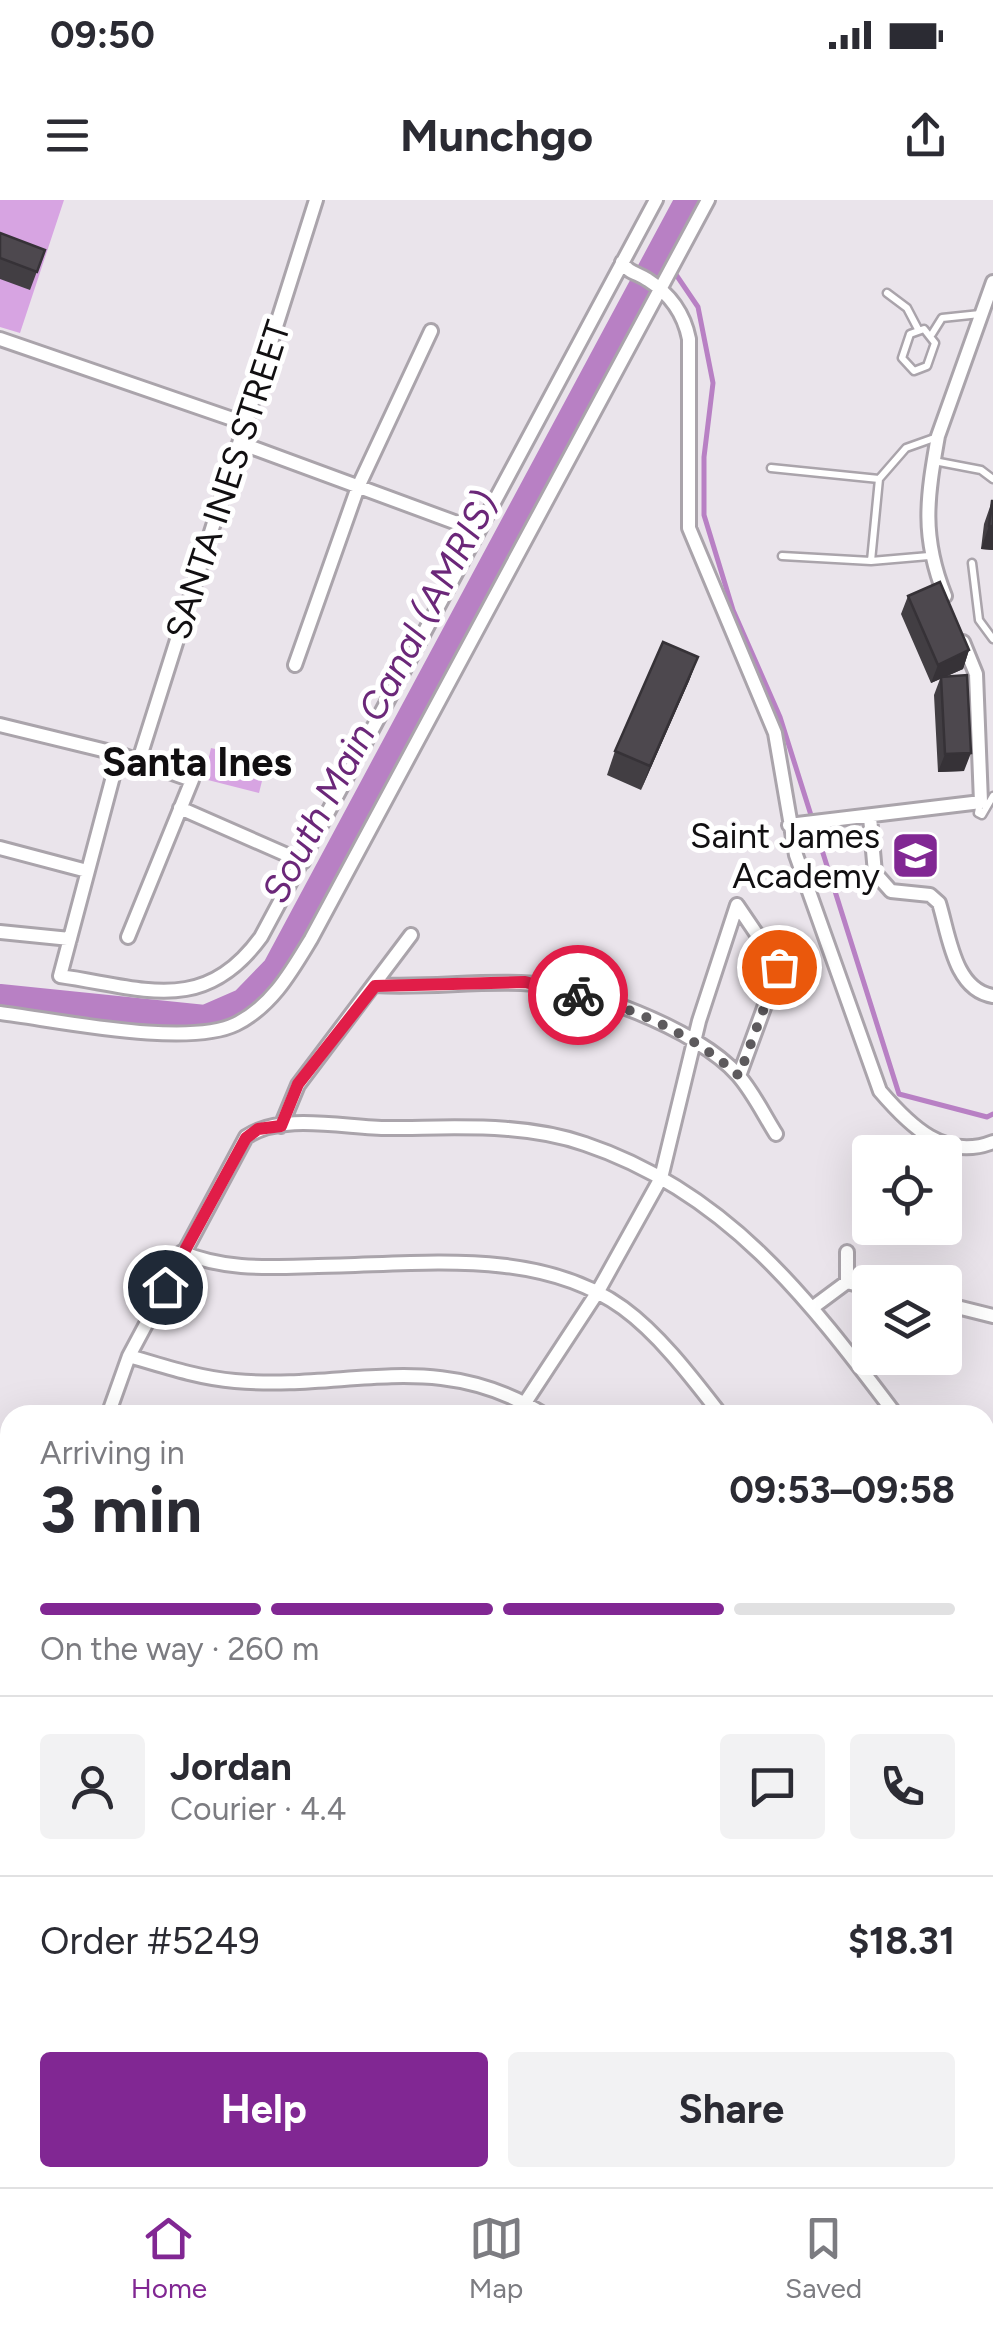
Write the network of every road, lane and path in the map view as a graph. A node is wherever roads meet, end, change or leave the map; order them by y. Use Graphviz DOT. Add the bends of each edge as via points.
graph roads {
  1 [pos="316,200"];
  2 [pos="656,200"];
  3 [pos="708,200"];
  4 [pos="624,265"];
  5 [pos="658,282"];
  6 [pos="993,282"];
  7 [pos="887,293"];
  8 [pos="986,308"];
  9 [pos="918,329"];
  10 [pos="431,331"];
  11 [pos="932,334"];
  12 [pos="0,339"];
  13 [pos="247,424"];
  14 [pos="938,436"];
  15 [pos="240,443"];
  16 [pos="934,461"];
  17 [pos="771,468"];
  18 [pos="879,480"];
  19 [pos="993,480"];
  20 [pos="358,486"];
  21 [pos="476,530"];
  22 [pos="782,556"];
  23 [pos="929,556"];
  24 [pos="871,562"];
  25 [pos="972,563"];
  26 [pos="949,607"];
  27 [pos="956,624"];
  28 [pos="993,639"];
  29 [pos="295,665"];
  30 [pos="0,725"];
  31 [pos="119,754"];
  32 [pos="139,760"];
  33 [pos="987,799"];
  34 [pos="180,808"];
  35 [pos="870,817"];
  36 [pos="795,823"];
  37 [pos="0,848"];
  38 [pos="302,862"];
  39 [pos="87,872"];
  40 [pos="0,932"];
  41 [pos="411,936"];
  42 [pos="128,937"];
  43 [pos="70,939"];
  44 [pos="375,986"];
  45 [pos="993,996"];
  46 [pos="0,1013"];
  47 [pos="693,1040"];
  48 [pos="739,1076"];
  49 [pos="281,1126"];
  50 [pos="776,1134"];
  51 [pos="993,1142"];
  52 [pos="661,1178"];
  53 [pos="182,1252"];
  54 [pos="847,1252"];
  55 [pos="847,1282"];
  56 [pos="852,1283"];
  57 [pos="597,1293"];
  58 [pos="812,1308"];
  59 [pos="962,1308"];
  60 [pos="993,1316"];
  61 [pos="129,1356"];
  62 [pos="112,1405"];
  63 [pos="514,1405"];
  64 [pos="522,1405"];
  65 [pos="712,1405"];
  66 [pos="888,1405"];
  1 -- 13 [label="street, SANTA INES STREET"];
  2 -- 4 [label="street"];
  3 -- 5 [label="street"];
  4 -- 5 [label="street"];
  4 -- 21 [label="street"];
  5 -- 36 [label="street" via="685,319 689,340 689,528 774,733"];
  5 -- 46 [label="street" via="312,939 265,1005 234,1025 172,1034"];
  6 -- 8 [label="street"];
  7 -- 9 [label="lane" via="907,308"];
  8 -- 11 [label="lane" via="942,318"];
  8 -- 14 [label="street"];
  9 -- 11 [label="lane"];
  9 -- 11 [label="lane" via="907,338 902,358 910,370 927,366"];
  10 -- 20 [label="street"];
  12 -- 13 [label="street"];
  13 -- 15 [label="street, SANTA INES STREET"];
  14 -- 16 [label="street"];
  14 -- 18 [label="lane" via="906,448"];
  15 -- 20 [label="street"];
  15 -- 32 [label="street, SANTA INES STREET"];
  16 -- 19 [label="lane" via="981,470"];
  16 -- 23 [label="street"];
  17 -- 18 [label="lane"];
  18 -- 24 [label="lane"];
  20 -- 21 [label="street"];
  20 -- 29 [label="street"];
  21 -- 38 [label="street"];
  22 -- 24 [label="lane"];
  23 -- 24 [label="lane"];
  23 -- 26 [label="street"];
  25 -- 28 [label="lane" via="979,620"];
  27 -- 33 [label="street" via="976,674"];
  30 -- 31 [label="street"];
  31 -- 32 [label="street"];
  31 -- 39 [label="street"];
  32 -- 34 [label="street" via="192,780"];
  33 -- 35 [label="street"];
  34 -- 38 [label="street"];
  34 -- 42 [label="street"];
  35 -- 36 [label="street"];
  35 -- 45 [label="street" via="875,874 891,891 930,895 939,903 964,980"];
  36 -- 51 [label="street" via="814,911 880,1091 907,1122 938,1143 976,1149"];
  37 -- 39 [label="street"];
  38 -- 43 [label="street" via="242,964 192,990 60,976"];
  39 -- 43 [label="street"];
  40 -- 43 [label="street"];
  41 -- 44 [label="street"];
  44 -- 47 [label="street" via="525,982 608,1002"];
  44 -- 49 [label="street" via="298,1084"];
  47 -- 48 [label="street"];
  47 -- 48 [label="street" via="737,905 786,968"];
  47 -- 52 [label="street"];
  48 -- 50 [label="street"];
  49 -- 52 [label="street" via="472,1126 538,1134 583,1143"];
  49 -- 53 [label="street" via="246,1138"];
  52 -- 57 [label="street"];
  52 -- 58 [label="street" via="745,1234"];
  53 -- 57 [label="street" via="230,1266 532,1269"];
  53 -- 61 [label="street"];
  54 -- 55 [label="street"];
  55 -- 56 [label="street"];
  55 -- 58 [label="street"];
  57 -- 64 [label="street"];
  57 -- 65 [label="street" via="648,1332"];
  58 -- 66 [label="street"];
  59 -- 60 [label="street"];
  61 -- 62 [label="street"];
  61 -- 63 [label="street" via="235,1381 414,1374 468,1380"];
}
